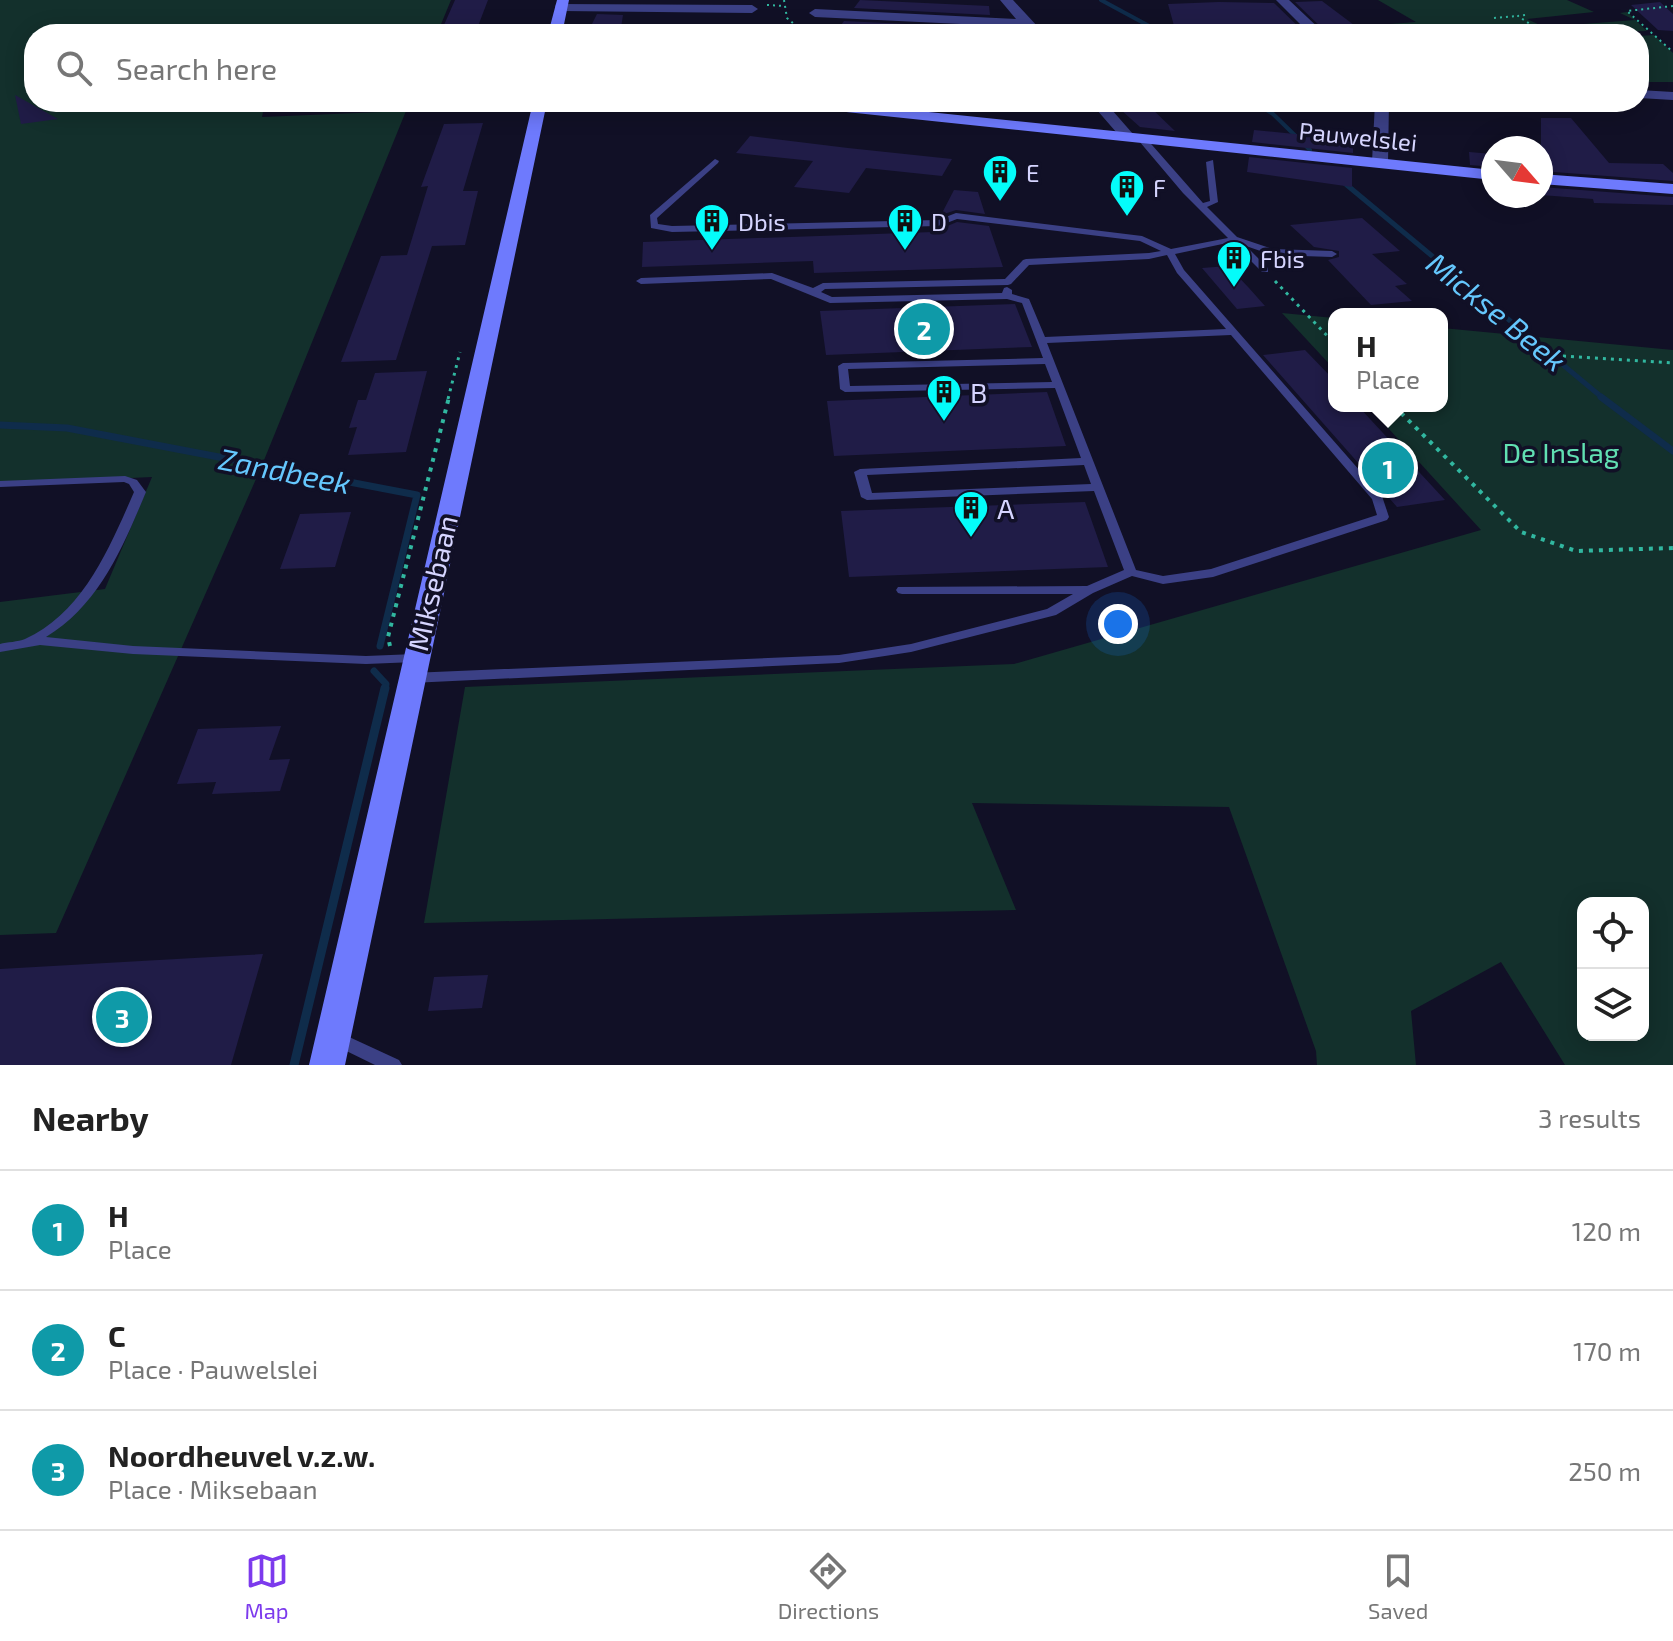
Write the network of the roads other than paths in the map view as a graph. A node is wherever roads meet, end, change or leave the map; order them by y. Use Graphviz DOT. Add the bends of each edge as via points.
graph roads {
  1 [pos="1006,0"];
  2 [pos="1282,0"];
  3 [pos="562,3"];
  4 [pos="752,9"];
  5 [pos="815,13"];
  6 [pos="557,24"];
  7 [pos="964,24"];
  8 [pos="1027,24"];
  9 [pos="1307,24"];
  10 [pos="1649,95"];
  11 [pos="1673,96"];
  12 [pos="538,112"];
  13 [pos="885,112"];
  14 [pos="1108,112"];
  15 [pos="1382,112"];
  16 [pos="1135,138"];
  17 [pos="715,161"];
  18 [pos="1210,162"];
  19 [pos="1380,162"];
  20 [pos="1481,174"];
  21 [pos="1553,180"];
  22 [pos="1673,189"];
  23 [pos="1201,206"];
  24 [pos="1235,239"];
  25 [pos="1170,252"];
  26 [pos="1332,254"];
  27 [pos="1265,270"];
  28 [pos="641,281"];
  29 [pos="1008,282"];
  30 [pos="814,292"];
  31 [pos="1007,296"];
  32 [pos="1233,332"];
  33 [pos="1042,340"];
  34 [pos="1050,361"];
  35 [pos="1059,385"];
  36 [pos="1089,461"];
  37 [pos="0,484"];
  38 [pos="1099,487"];
  39 [pos="1131,572"];
  40 [pos="902,590"];
  41 [pos="1089,590"];
  42 [pos="28,642"];
  43 [pos="0,648"];
  44 [pos="413,668"];
  45 [pos="330,1051"];
  46 [pos="393,1065"];
  1 -- 8 [label="street"];
  2 -- 9 [label="street"];
  3 -- 4 [label="street"];
  3 -- 6 [label="street"];
  5 -- 7 [label="street"];
  10 -- 11 [label="street"];
  12 -- 44 [label="street, Miksebaan"];
  13 -- 16 [label="street, Pauwelslei"];
  14 -- 16 [label="street"];
  15 -- 19 [label="street"];
  16 -- 19 [label="street, Pauwelslei"];
  16 -- 23 [label="lane"];
  17 -- 25 [label="lane" via="653,217 654,226 939,223 956,216 1142,239"];
  18 -- 23 [label="lane" via="1214,202"];
  19 -- 20 [label="street, Pauwelslei"];
  21 -- 22 [label="street"];
  23 -- 24 [label="lane"];
  24 -- 25 [label="lane"];
  24 -- 26 [label="lane" via="1272,252"];
  24 -- 27 [label="lane"];
  25 -- 29 [label="lane" via="1026,262"];
  25 -- 32 [label="lane"];
  28 -- 30 [label="lane" via="772,276"];
  29 -- 30 [label="lane" via="823,286"];
  29 -- 31 [label="lane"];
  30 -- 31 [label="lane" via="830,300"];
  31 -- 33 [label="lane" via="1026,301"];
  32 -- 33 [label="lane"];
  32 -- 39 [label="lane" via="1378,498 1383,517 1213,573 1163,580"];
  33 -- 34 [label="lane"];
  34 -- 35 [label="lane"];
  34 -- 35 [label="lane" via="843,366 845,389"];
  35 -- 36 [label="lane"];
  36 -- 38 [label="lane"];
  36 -- 38 [label="lane" via="860,472 867,497"];
  37 -- 42 [label="lane" via="125,479 140,492 87,598 47,633"];
  38 -- 39 [label="lane"];
  39 -- 41 [label="lane"];
  40 -- 41 [label="lane"];
  41 -- 44 [label="lane" via="1051,612 911,648 839,659"];
  42 -- 43 [label="lane"];
  42 -- 44 [label="lane" via="366,660"];
  44 -- 45 [label="street, Miksebaan"];
  45 -- 46 [label="lane"];
}
